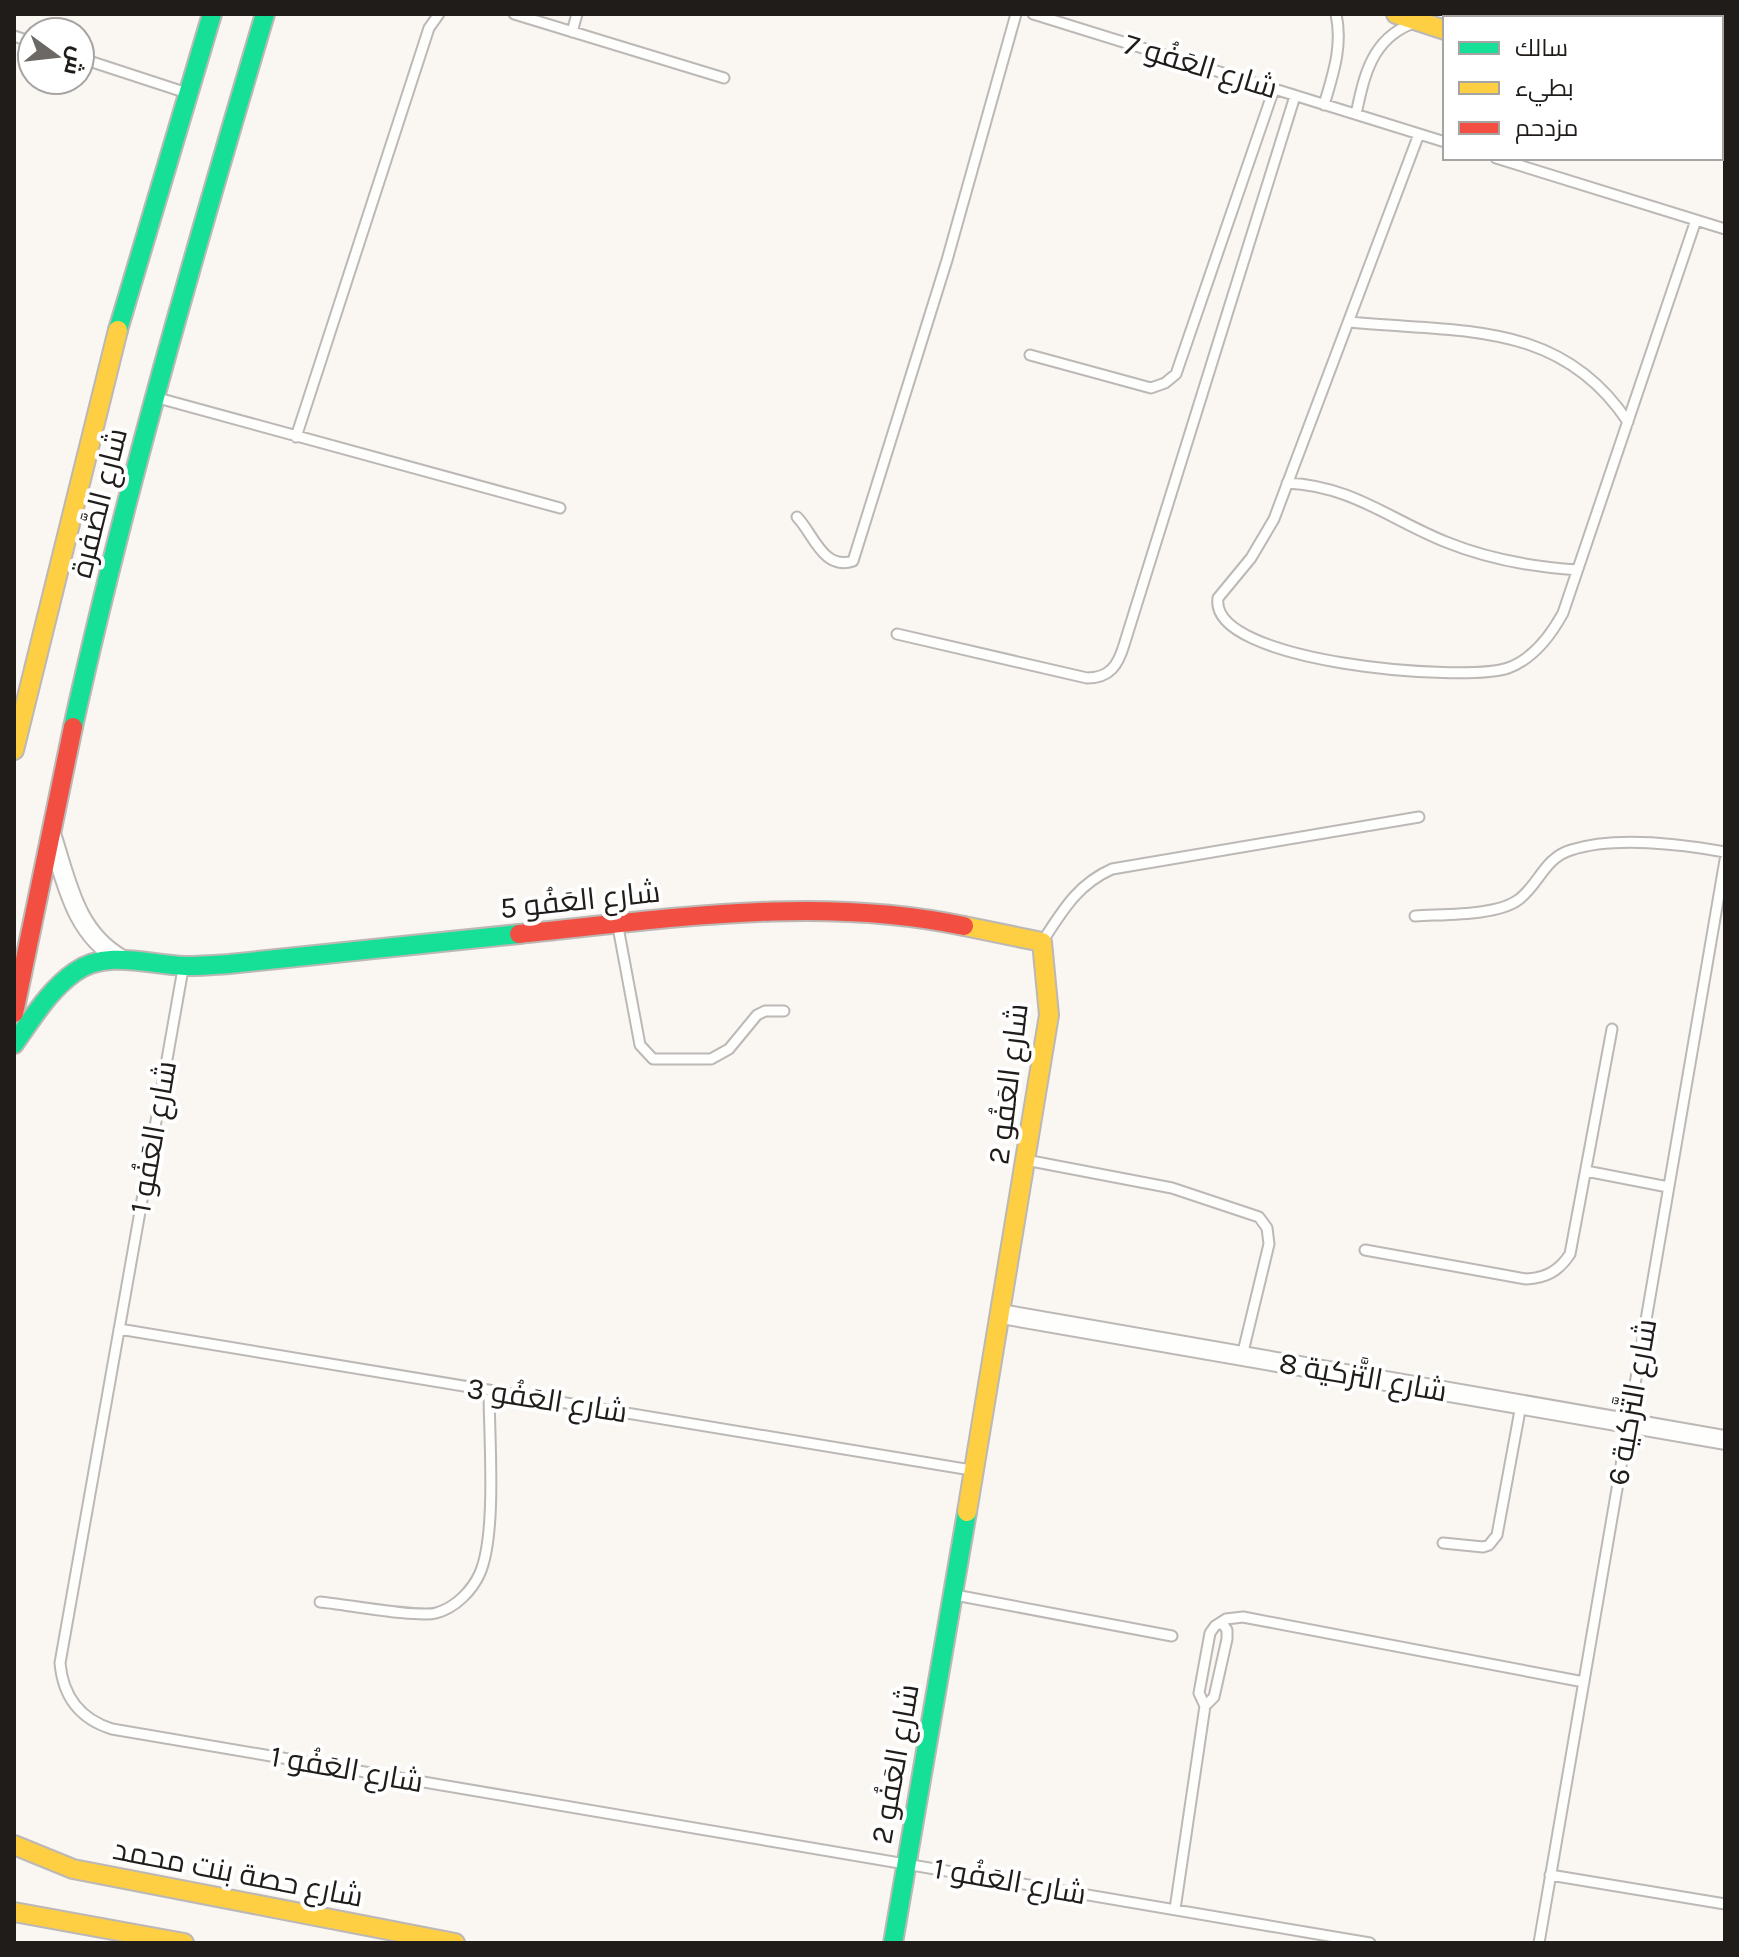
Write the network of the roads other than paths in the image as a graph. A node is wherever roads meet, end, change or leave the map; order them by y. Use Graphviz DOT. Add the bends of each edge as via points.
graph roads {
  1 [pos="265,14"];
  2 [pos="439,14"];
  3 [pos="514,14"];
  4 [pos="577,14"];
  5 [pos="1016,14"];
  6 [pos="1033,14"];
  7 [pos="1336,14"];
  8 [pos="1396,14"];
  9 [pos="208,16"];
  10 [pos="1418,21"];
  11 [pos="1443,29"];
  12 [pos="572,32"];
  13 [pos="96,63"];
  14 [pos="724,78"];
  15 [pos="1274,89"];
  16 [pos="189,94"];
  17 [pos="1295,96"];
  18 [pos="1324,105"];
  19 [pos="1356,114"];
  20 [pos="1419,134"];
  21 [pos="1443,141"];
  22 [pos="1502,160"];
  23 [pos="1696,220"];
  24 [pos="1725,229"];
  25 [pos="1350,322"];
  26 [pos="1030,355"];
  27 [pos="155,397"];
  28 [pos="1628,422"];
  29 [pos="296,437"];
  30 [pos="1287,483"];
  31 [pos="560,508"];
  32 [pos="797,517"];
  33 [pos="1577,570"];
  34 [pos="897,634"];
  35 [pos="29,683"];
  36 [pos="14,700"];
  37 [pos="14,750"];
  38 [pos="1419,817"];
  39 [pos="50,832"];
  40 [pos="1725,852"];
  41 [pos="1725,860"];
  42 [pos="1415,916"];
  43 [pos="617,924"];
  44 [pos="1042,942"];
  45 [pos="121,959"];
  46 [pos="184,966"];
  47 [pos="784,1011"];
  48 [pos="14,1013"];
  49 [pos="1612,1029"];
  50 [pos="14,1044"];
  51 [pos="1027,1160"];
  52 [pos="1586,1171"];
  53 [pos="1668,1187"];
  54 [pos="1365,1250"];
  55 [pos="1001,1314"];
  56 [pos="119,1329"];
  57 [pos="1242,1356"];
  58 [pos="489,1390"];
  59 [pos="1521,1405"];
  60 [pos="1628,1424"];
  61 [pos="1725,1440"];
  62 [pos="974,1470"];
  63 [pos="1443,1543"];
  64 [pos="953,1594"];
  65 [pos="320,1602"];
  66 [pos="1222,1623"];
  67 [pos="1172,1636"];
  68 [pos="1584,1682"];
  69 [pos="1205,1706"];
  70 [pos="14,1845"];
  71 [pos="907,1864"];
  72 [pos="1550,1875"];
  73 [pos="1725,1904"];
  74 [pos="1175,1909"];
  75 [pos="14,1912"];
  76 [pos="184,1943"];
  77 [pos="455,1943"];
  78 [pos="893,1943"];
  79 [pos="1370,1943"];
  80 [pos="1539,1943"];
  1 -- 27 [label="street, شارع الصَّفرة"];
  2 -- 29 [label="lane" via="429,28"];
  3 -- 12 [label="lane"];
  4 -- 12 [label="lane"];
  5 -- 32 [label="lane" via="947,260 853,561 838,563 819,551"];
  6 -- 15 [label="lane, شارع العَفُو 7"];
  7 -- 18 [label="lane" via="1338,53"];
  8 -- 10 [label="street"];
  9 -- 16 [label="street, شارع الصَّفرة"];
  10 -- 11 [label="street"];
  10 -- 19 [label="lane" via="1394,32 1376,51 1364,74"];
  12 -- 14 [label="lane"];
  13 -- 16 [label="lane"];
  15 -- 17 [label="lane, شارع العَفُو 7"];
  15 -- 26 [label="lane" via="1176,374 1151,388"];
  16 -- 35 [label="street, شارع الصَّفرة" via="103,384"];
  17 -- 18 [label="lane, شارع العَفُو 7"];
  17 -- 34 [label="lane" via="1115,667 1087,678"];
  18 -- 19 [label="lane, شارع العَفُو 7"];
  19 -- 20 [label="lane, شارع العَفُو 7"];
  20 -- 21 [label="lane, شارع العَفُو 7"];
  20 -- 25 [label="lane"];
  22 -- 23 [label="lane"];
  23 -- 24 [label="lane"];
  23 -- 28 [label="lane"];
  25 -- 28 [label="lane" via="1530,343 1582,370"];
  25 -- 30 [label="lane"];
  27 -- 29 [label="lane"];
  27 -- 39 [label="street, شارع الصَّفرة"];
  28 -- 33 [label="lane"];
  29 -- 31 [label="lane"];
  30 -- 33 [label="lane" via="1354,496 1416,529 1481,554"];
  30 -- 33 [label="lane" via="1264,539 1217,604 1222,618 1235,628 1280,650 1396,669 1506,669 1535,651 1551,632"];
  35 -- 36 [label="street"];
  35 -- 37 [label="street, شارع الصَّفرة"];
  38 -- 44 [label="lane" via="1112,869 1075,893"];
  39 -- 45 [label="street" via="80,921 97,943"];
  39 -- 48 [label="street, شارع الصَّفرة"];
  40 -- 42 [label="lane" via="1652,842 1573,849 1554,859 1526,893 1507,906"];
  41 -- 53 [label="lane, شارع التَّزكية 6"];
  43 -- 44 [label="street, شارع العَفُو 5" via="764,910 844,909 913,915"];
  43 -- 46 [label="street, شارع العَفُو 5"];
  43 -- 47 [label="lane" via="640,1045 653,1059 711,1059 729,1049 757,1015"];
  44 -- 51 [label="street, شارع العَفُو 2" via="1049,1015"];
  45 -- 46 [label="street, شارع العَفُو 5"];
  45 -- 50 [label="street, شارع العَفُو 5" via="90,965 64,981"];
  46 -- 56 [label="lane, شارع العَفُو 1"];
  49 -- 52 [label="lane"];
  51 -- 55 [label="street, شارع العَفُو 2"];
  51 -- 57 [label="lane" via="1172,1188 1259,1217 1269,1244"];
  52 -- 53 [label="lane"];
  52 -- 54 [label="lane" via="1570,1254 1545,1276 1526,1279"];
  53 -- 60 [label="lane, شارع التَّزكية 6"];
  55 -- 57 [label="street, شارع التَّزكية 8"];
  55 -- 62 [label="street, شارع العَفُو 2"];
  56 -- 58 [label="lane, شارع العَفُو 3"];
  56 -- 71 [label="lane, شارع العَفُو 1" via="60,1663 66,1693 85,1716 112,1729"];
  57 -- 59 [label="street, شارع التَّزكية 8"];
  58 -- 62 [label="lane, شارع العَفُو 3"];
  58 -- 65 [label="lane" via="489,1511 485,1555 474,1585 435,1613"];
  59 -- 60 [label="street, شارع التَّزكية 8"];
  59 -- 63 [label="lane" via="1497,1535 1483,1547"];
  60 -- 61 [label="street, شارع التَّزكية 8"];
  60 -- 68 [label="lane, شارع التَّزكية 6"];
  62 -- 64 [label="street, شارع العَفُو 2"];
  64 -- 67 [label="lane"];
  64 -- 71 [label="street, شارع العَفُو 2"];
  66 -- 68 [label="lane" via="1243,1617"];
  66 -- 69 [label="lane" via="1227,1639 1214,1697"];
  66 -- 69 [label="lane" via="1210,1633 1199,1693"];
  68 -- 72 [label="lane, شارع التَّزكية 6"];
  69 -- 74 [label="lane"];
  70 -- 77 [label="street, شارع حصة بنت محمد" via="73,1869"];
  71 -- 74 [label="lane, شارع العَفُو 1"];
  71 -- 78 [label="street, شارع العَفُو 2"];
  72 -- 73 [label="lane"];
  72 -- 80 [label="lane, شارع التَّزكية 6"];
  74 -- 79 [label="lane, شارع العَفُو 1"];
  75 -- 76 [label="street"];
}
